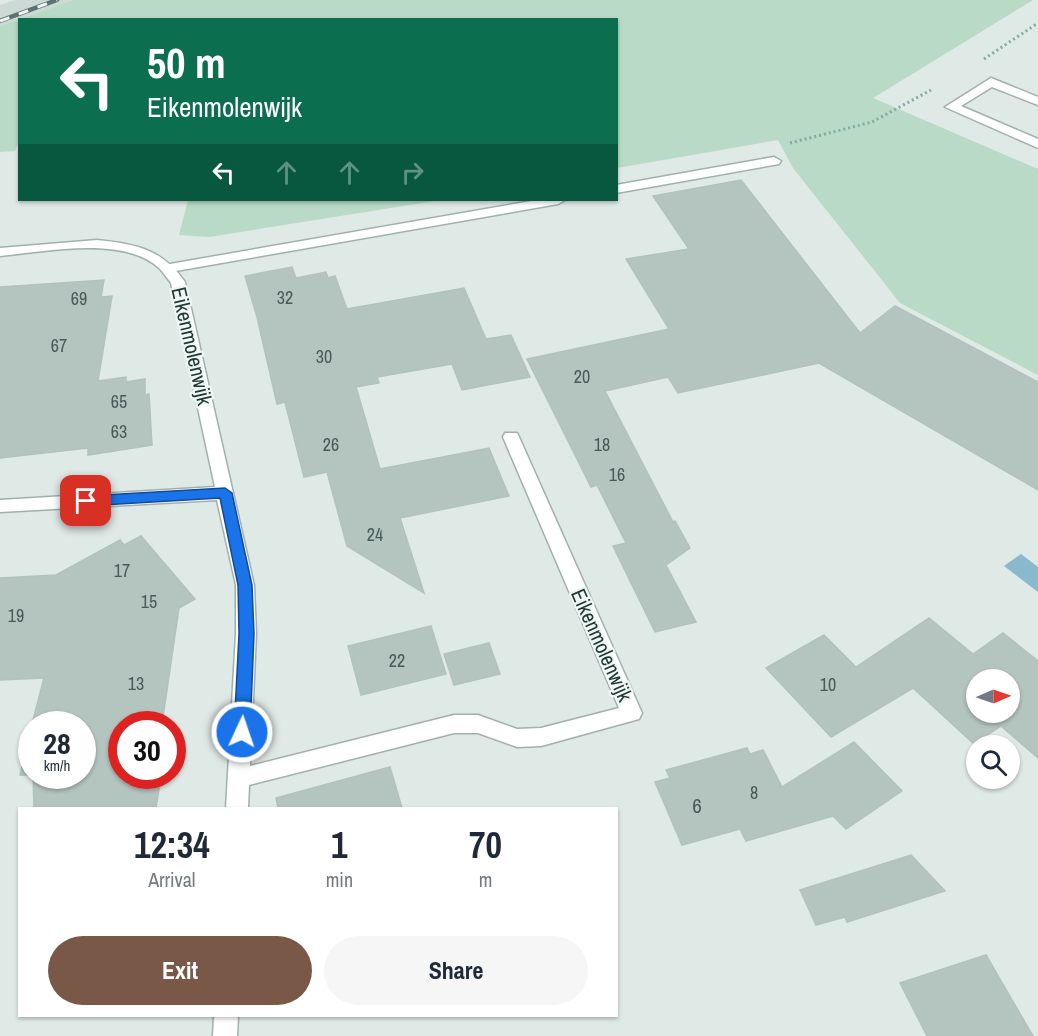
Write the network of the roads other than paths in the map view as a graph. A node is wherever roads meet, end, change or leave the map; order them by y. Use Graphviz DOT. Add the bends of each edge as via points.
graph roads {
  1 [pos="1038,101"];
  2 [pos="1038,144"];
  3 [pos="774,161"];
  4 [pos="618,189"];
  5 [pos="552,201"];
  6 [pos="0,252"];
  7 [pos="171,268"];
  8 [pos="511,437"];
  9 [pos="225,493"];
  10 [pos="0,506"];
  11 [pos="239,778"];
  12 [pos="237,807"];
  13 [pos="226,1017"];
  14 [pos="225,1036"];
  1 -- 2 [label="street" via="991,82 951,107"];
  3 -- 4 [label="street"];
  5 -- 7 [label="street"];
  6 -- 7 [label="street, Eikenmolenwijk" via="115,246 155,256"];
  7 -- 9 [label="street, Eikenmolenwijk" via="181,292"];
  8 -- 11 [label="street, Eikenmolenwijk" via="632,713 541,737 517,738 478,724 454,724"];
  9 -- 10 [label="street"];
  9 -- 11 [label="street, Eikenmolenwijk" via="245,585"];
  11 -- 12 [label="street, Eikenmolenwijk"];
  13 -- 14 [label="street"];
}
